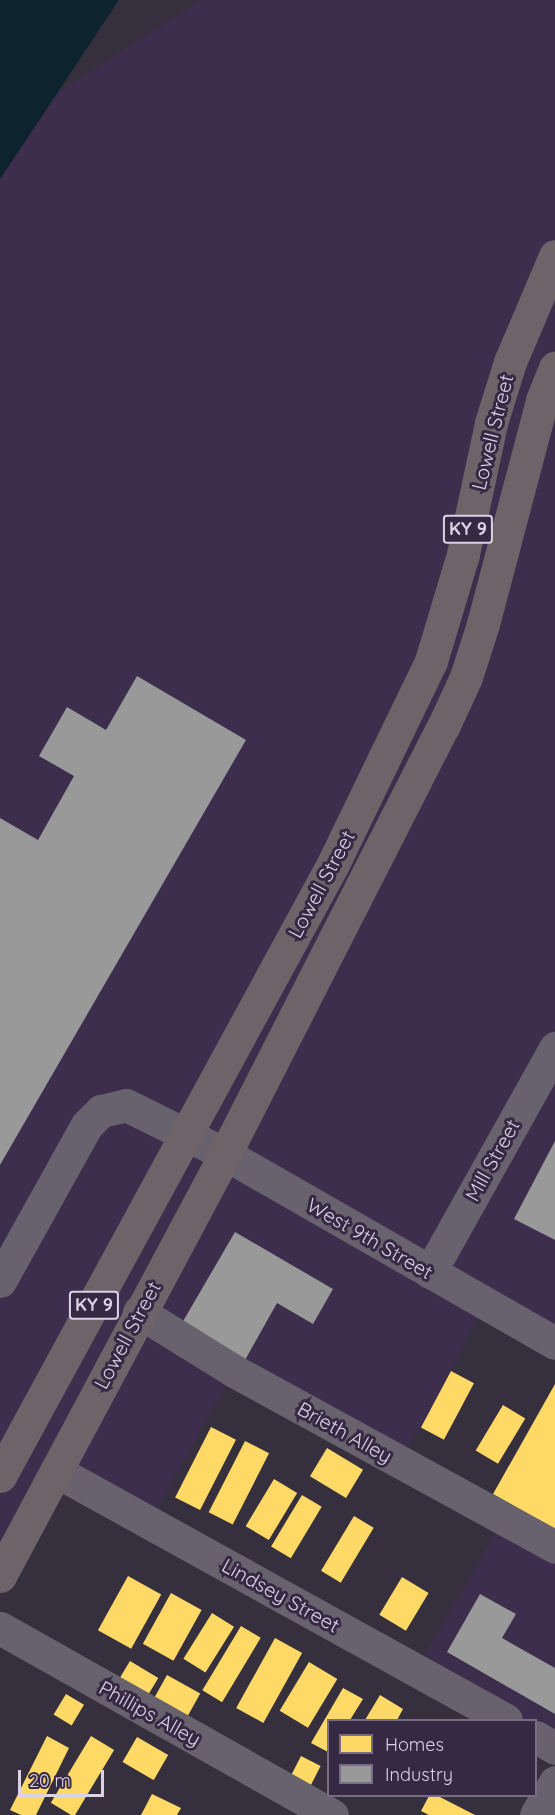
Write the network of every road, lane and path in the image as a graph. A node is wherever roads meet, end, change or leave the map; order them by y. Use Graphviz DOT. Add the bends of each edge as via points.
graph roads {
  1 [pos="555,255"];
  2 [pos="555,367"];
  3 [pos="555,1048"];
  4 [pos="186,1132"];
  5 [pos="225,1154"];
  6 [pos="430,1272"];
  7 [pos="0,1281"];
  8 [pos="139,1312"];
  9 [pos="555,1343"];
  10 [pos="56,1471"];
  11 [pos="0,1476"];
  12 [pos="555,1547"];
  13 [pos="0,1576"];
  14 [pos="0,1628"];
  15 [pos="504,1719"];
  16 [pos="537,1738"];
  17 [pos="555,1748"];
  18 [pos="555,1782"];
  19 [pos="332,1815"];
  20 [pos="536,1815"];
  1 -- 4 [label="main road, Lowell Street / KY 9" via="507,372 463,554 431,661 333,864"];
  2 -- 5 [label="main road, Lowell Street / KY 9" via="538,411 500,565 466,677"];
  3 -- 6 [label="street, Mill Street"];
  4 -- 5 [label="street, West 9th Street"];
  4 -- 7 [label="street, West 9th Street" via="136,1107 111,1106 101,1111 87,1125"];
  4 -- 11 [label="main road, Lowell Street / KY 9"];
  5 -- 6 [label="street, West 9th Street"];
  5 -- 8 [label="main road, Lowell Street / KY 9"];
  6 -- 9 [label="street, West 9th Street"];
  8 -- 10 [label="main road, Lowell Street / KY 9"];
  8 -- 12 [label="street, Brieth Alley" via="234,1371"];
  10 -- 13 [label="main road, Lowell Street / KY 9"];
  10 -- 15 [label="street, Lindsey Street"];
  14 -- 19 [label="street, Phillips Alley"];
  16 -- 17 [label="street"];
  18 -- 20 [label="street"];
}
